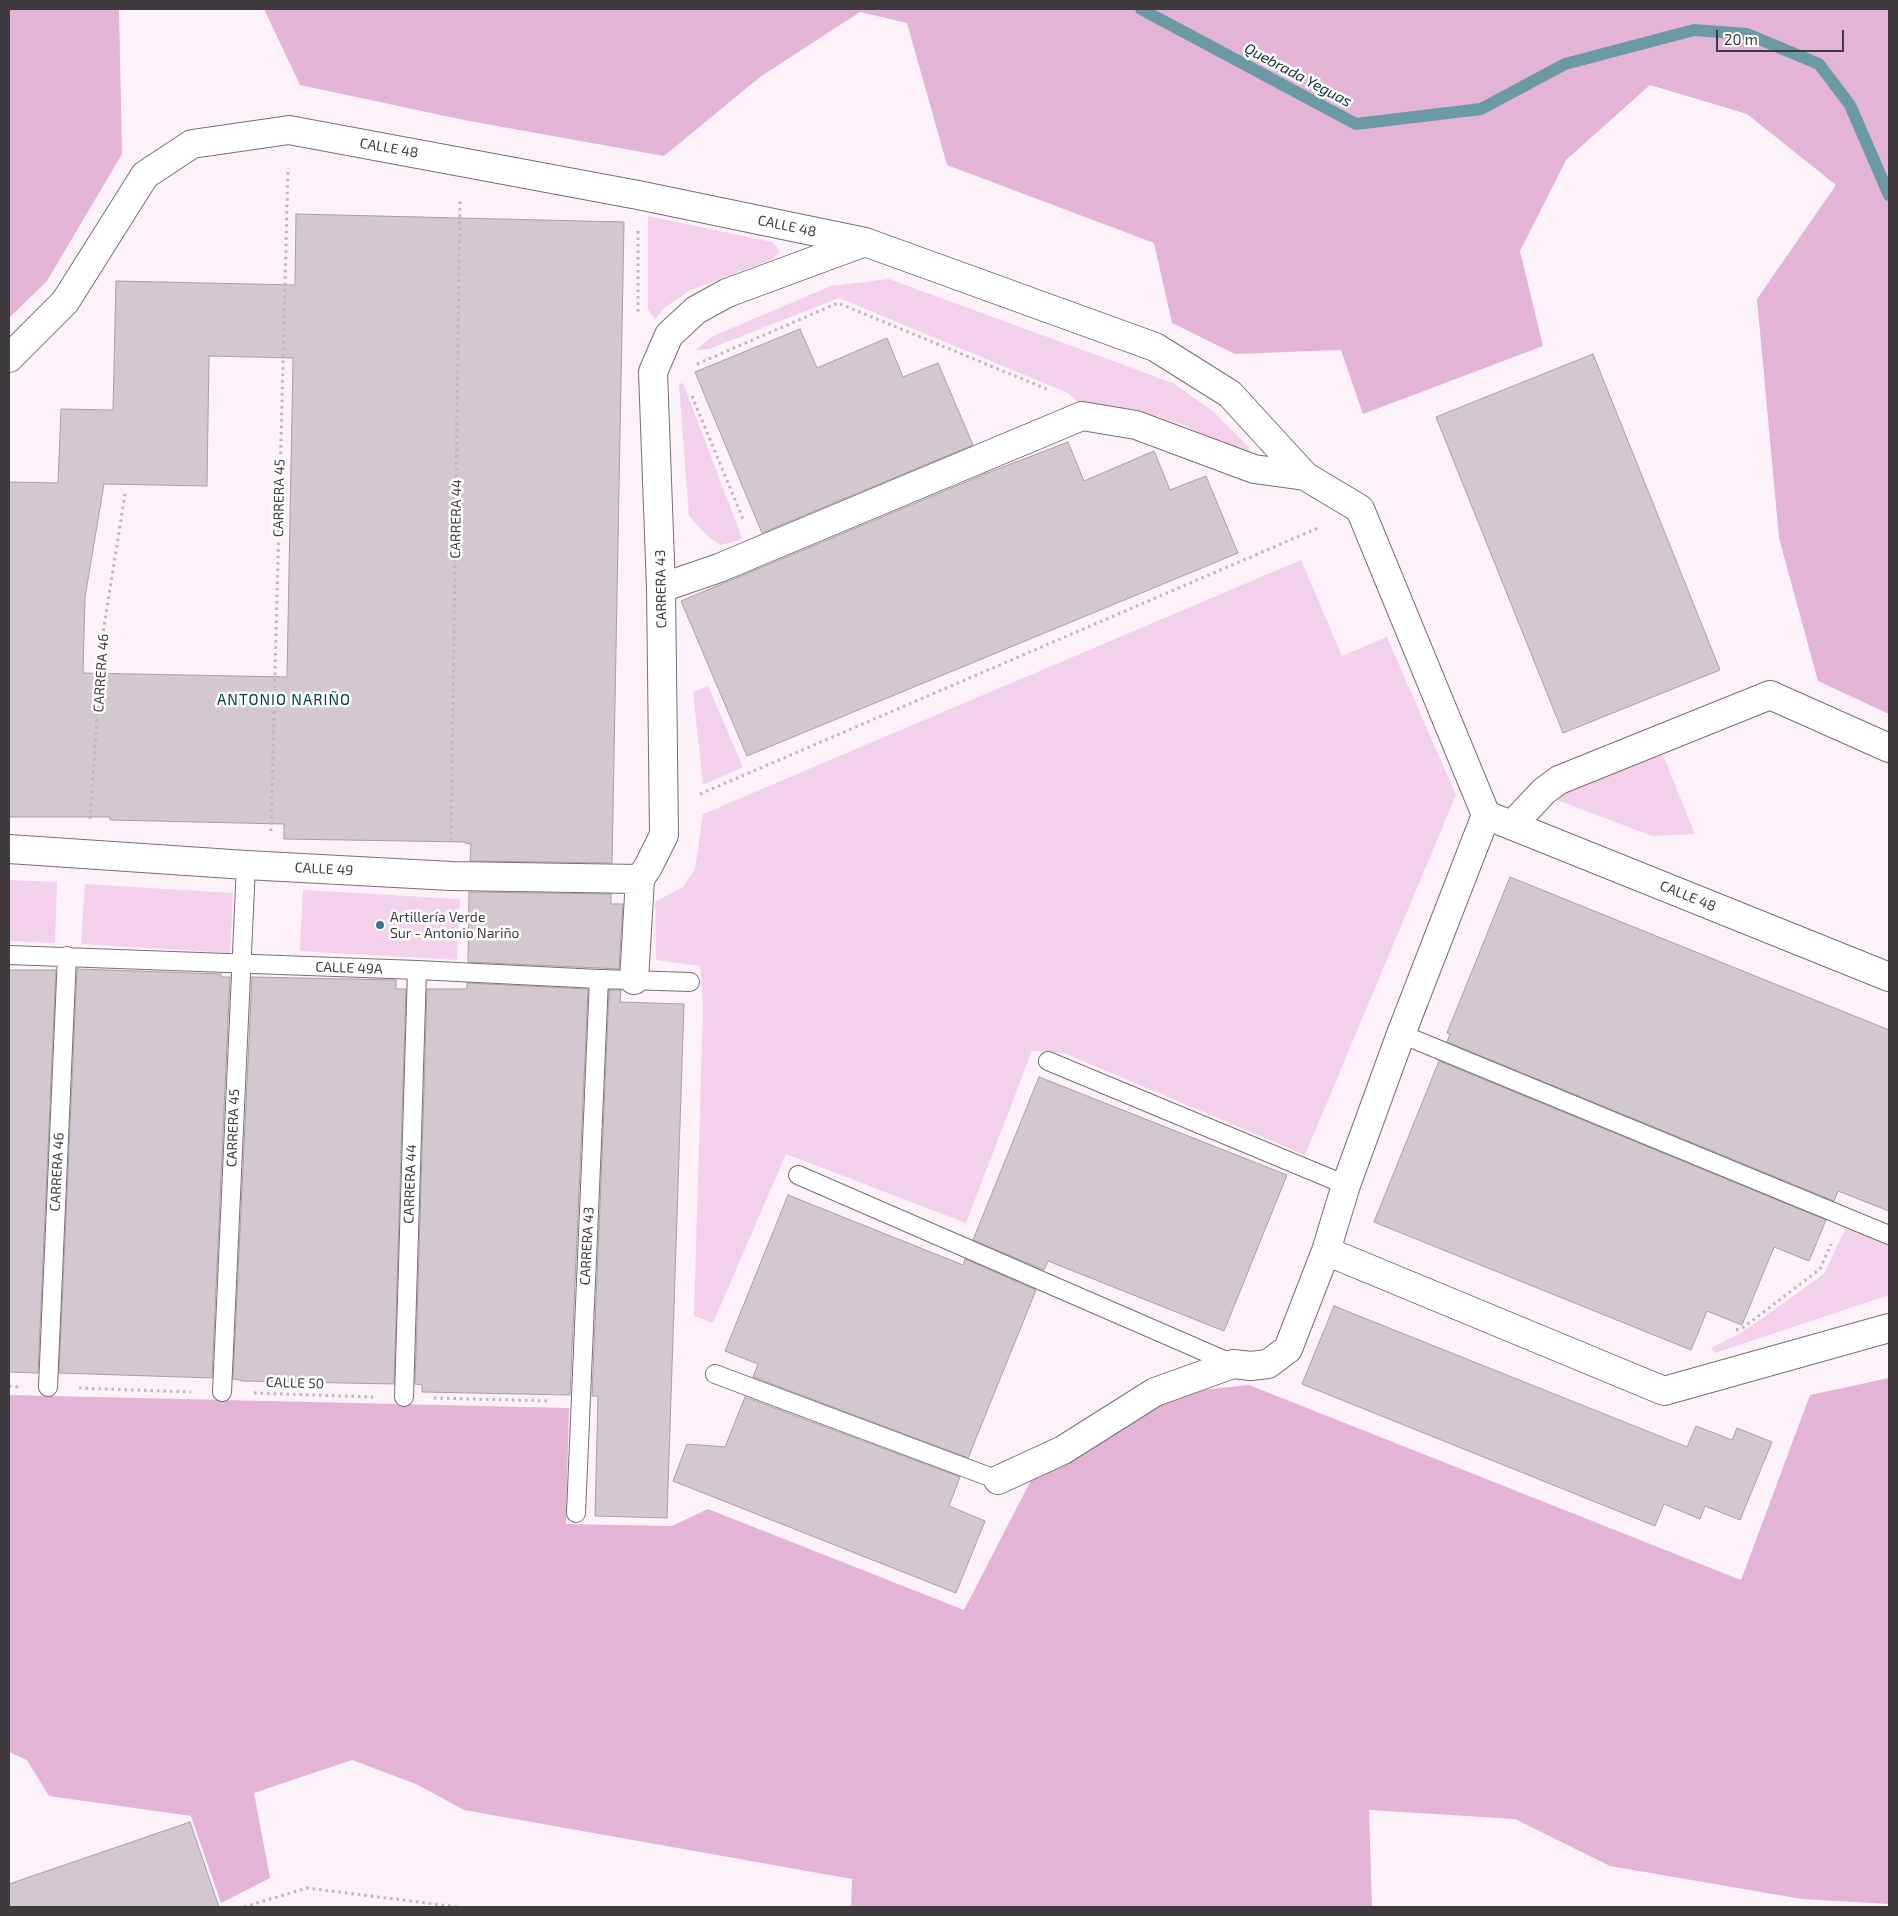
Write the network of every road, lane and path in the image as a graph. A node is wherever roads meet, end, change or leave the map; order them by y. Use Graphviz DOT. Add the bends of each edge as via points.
graph roads {
  1 [pos="289,130"];
  2 [pos="460,161"];
  3 [pos="638,195"];
  4 [pos="865,242"];
  5 [pos="638,317"];
  6 [pos="9,358"];
  7 [pos="682,371"];
  8 [pos="653,372"];
  9 [pos="1082,416"];
  10 [pos="1305,476"];
  11 [pos="125,494"];
  12 [pos="1360,509"];
  13 [pos="756,552"];
  14 [pos="661,588"];
  15 [pos="1889,748"];
  16 [pos="664,810"];
  17 [pos="1486,815"];
  18 [pos="1512,825"];
  19 [pos="9,849"];
  20 [pos="88,854"];
  21 [pos="258,865"];
  22 [pos="451,876"];
  23 [pos="640,879"];
  24 [pos="9,955"];
  25 [pos="67,956"];
  26 [pos="240,964"];
  27 [pos="417,970"];
  28 [pos="1889,977"];
  29 [pos="599,980"];
  30 [pos="634,980"];
  31 [pos="690,982"];
  32 [pos="1401,1034"];
  33 [pos="1048,1061"];
  34 [pos="798,1175"];
  35 [pos="1346,1184"];
  36 [pos="1843,1216"];
  37 [pos="1889,1235"];
  38 [pos="1326,1251"];
  39 [pos="1889,1328"];
  40 [pos="1735,1331"];
  41 [pos="1233,1364"];
  42 [pos="715,1374"];
  43 [pos="9,1386"];
  44 [pos="48,1388"];
  45 [pos="222,1392"];
  46 [pos="404,1397"];
  47 [pos="580,1402"];
  48 [pos="998,1480"];
  49 [pos="576,1513"];
  50 [pos="244,1907"];
  51 [pos="458,1907"];
  1 -- 2 [label="street, CALLE 48"];
  1 -- 6 [label="street, CALLE 48" via="192,144 145,175 66,302"];
  1 -- 21 [label="path, CARRERA 45"];
  2 -- 3 [label="street, CALLE 48"];
  2 -- 22 [label="path, CARRERA 44"];
  3 -- 4 [label="street, CALLE 48"];
  3 -- 5 [label="path"];
  4 -- 8 [label="street" via="727,293 696,310 669,335"];
  4 -- 10 [label="street, CALLE 48" via="1155,347 1230,394"];
  7 -- 8 [label="path"];
  7 -- 9 [label="path" via="838,303 1065,397"];
  7 -- 13 [label="path"];
  8 -- 14 [label="street, CARRERA 43"];
  9 -- 10 [label="street" via="1136,425 1254,469"];
  9 -- 13 [label="street"];
  10 -- 12 [label="street"];
  11 -- 20 [label="path, CARRERA 46" via="103,633"];
  12 -- 16 [label="path"];
  12 -- 17 [label="street"];
  13 -- 14 [label="street"];
  14 -- 16 [label="street, CARRERA 43"];
  15 -- 18 [label="street" via="1770,696 1559,780"];
  16 -- 23 [label="street, CARRERA 43" via="664,835"];
  17 -- 18 [label="street, CALLE 48"];
  17 -- 32 [label="street"];
  18 -- 28 [label="street, CALLE 48"];
  19 -- 20 [label="street, CALLE 49"];
  20 -- 21 [label="street, CALLE 49"];
  21 -- 22 [label="street, CALLE 49"];
  21 -- 26 [label="lane, CARRERA 45"];
  22 -- 23 [label="street, CALLE 49"];
  23 -- 30 [label="street, CARRERA 43"];
  24 -- 25 [label="lane, CALLE 49A"];
  25 -- 26 [label="lane, CALLE 49A"];
  25 -- 44 [label="lane, CARRERA 46"];
  26 -- 27 [label="lane, CALLE 49A"];
  26 -- 45 [label="lane, CARRERA 45"];
  27 -- 29 [label="lane, CALLE 49A"];
  27 -- 46 [label="lane, CARRERA 44"];
  29 -- 30 [label="lane, CALLE 49A"];
  29 -- 47 [label="lane, CARRERA 43"];
  30 -- 31 [label="lane, CALLE 49A"];
  32 -- 35 [label="street"];
  32 -- 36 [label="lane"];
  33 -- 35 [label="lane"];
  34 -- 41 [label="lane"];
  35 -- 38 [label="street"];
  36 -- 37 [label="lane"];
  36 -- 40 [label="path" via="1820,1269"];
  38 -- 39 [label="street" via="1664,1391"];
  38 -- 41 [label="street" via="1288,1349 1268,1364"];
  41 -- 48 [label="street" via="1155,1392 1063,1450"];
  42 -- 48 [label="lane"];
  43 -- 44 [label="path, CALLE 50"];
  44 -- 45 [label="path, CALLE 50"];
  45 -- 46 [label="path, CALLE 50"];
  46 -- 47 [label="path, CALLE 50"];
  47 -- 49 [label="lane, CARRERA 43"];
  50 -- 51 [label="path" via="307,1888"];
}
